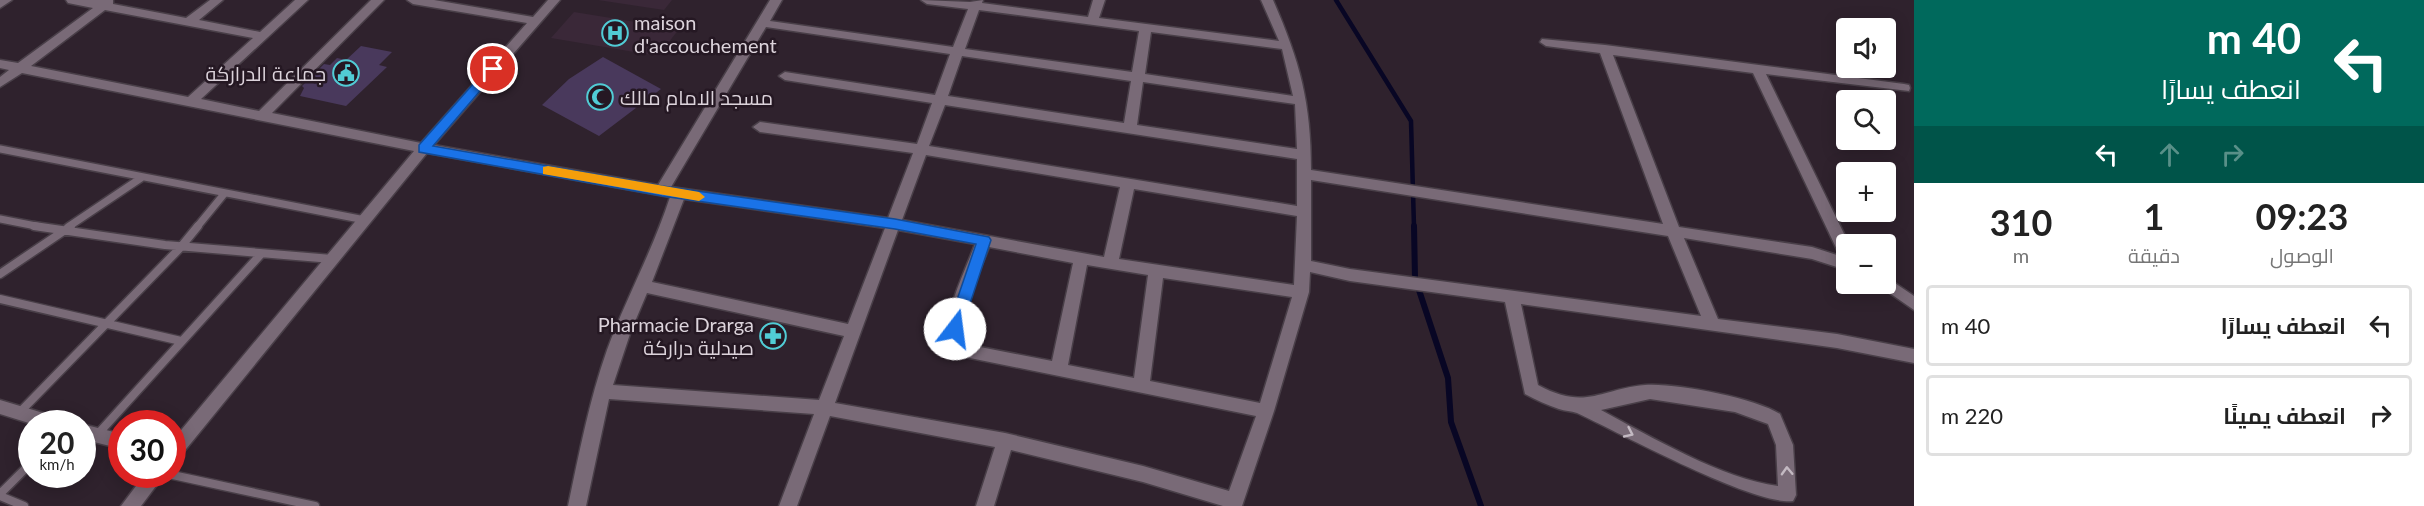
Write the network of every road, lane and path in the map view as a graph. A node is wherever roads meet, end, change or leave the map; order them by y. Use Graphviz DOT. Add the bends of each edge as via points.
graph roads {
  1 [pos="6,0"];
  2 [pos="72,0"];
  3 [pos="217,0"];
  4 [pos="302,0"];
  5 [pos="378,0"];
  6 [pos="413,0"];
  7 [pos="554,0"];
  8 [pos="776,0"];
  9 [pos="927,0"];
  10 [pos="1099,0"];
  11 [pos="1267,0"];
  12 [pos="107,2"];
  13 [pos="447,3"];
  14 [pos="0,4"];
  15 [pos="975,4"];
  16 [pos="190,21"];
  17 [pos="535,21"];
  18 [pos="1092,22"];
  19 [pos="761,23"];
  20 [pos="1145,29"];
  21 [pos="262,36"];
  22 [pos="1546,42"];
  23 [pos="1287,46"];
  24 [pos="1605,49"];
  25 [pos="958,52"];
  26 [pos="0,64"];
  27 [pos="19,68"];
  28 [pos="1757,68"];
  29 [pos="785,76"];
  30 [pos="1137,78"];
  31 [pos="0,83"];
  32 [pos="1904,88"];
  33 [pos="940,100"];
  34 [pos="191,101"];
  35 [pos="1301,101"];
  36 [pos="263,115"];
  37 [pos="760,127"];
  38 [pos="1130,129"];
  39 [pos="424,148"];
  40 [pos="0,149"];
  41 [pos="921,149"];
  42 [pos="1305,154"];
  43 [pos="1305,174"];
  44 [pos="141,178"];
  45 [pos="1128,183"];
  46 [pos="670,192"];
  47 [pos="224,194"];
  48 [pos="1304,212"];
  49 [pos="0,219"];
  50 [pos="365,220"];
  51 [pos="895,224"];
  52 [pos="1673,231"];
  53 [pos="62,233"];
  54 [pos="1836,234"];
  55 [pos="984,240"];
  56 [pos="180,248"];
  57 [pos="261,254"];
  58 [pos="333,259"];
  59 [pos="1081,259"];
  60 [pos="1836,261"];
  61 [pos="1110,264"];
  62 [pos="1303,265"];
  63 [pos="1156,272"];
  64 [pos="0,274"];
  65 [pos="643,286"];
  66 [pos="1896,290"];
  67 [pos="1301,292"];
  68 [pos="1511,295"];
  69 [pos="0,299"];
  70 [pos="1914,304"];
  71 [pos="1712,323"];
  72 [pos="104,324"];
  73 [pos="852,331"];
  74 [pos="181,341"];
  75 [pos="1914,356"];
  76 [pos="1059,369"];
  77 [pos="1141,385"];
  78 [pos="602,391"];
  79 [pos="1577,405"];
  80 [pos="0,407"];
  81 [pos="825,408"];
  82 [pos="22,410"];
  83 [pos="1266,411"];
  84 [pos="18,413"];
  85 [pos="96,426"];
  86 [pos="186,437"];
  87 [pos="1005,441"];
  88 [pos="18,476"];
  89 [pos="186,478"];
  90 [pos="145,488"];
  91 [pos="0,495"];
  92 [pos="1233,504"];
  93 [pos="24,506"];
  94 [pos="130,506"];
  95 [pos="315,506"];
  96 [pos="577,506"];
  97 [pos="788,506"];
  98 [pos="985,506"];
  1 -- 14 [label="street"];
  2 -- 12 [label="street"];
  3 -- 16 [label="street"];
  4 -- 21 [label="street"];
  5 -- 36 [label="street"];
  6 -- 13 [label="street"];
  7 -- 17 [label="street"];
  8 -- 19 [label="street"];
  9 -- 15 [label="street"];
  10 -- 18 [label="street"];
  11 -- 23 [label="street"];
  12 -- 16 [label="street"];
  12 -- 27 [label="street"];
  13 -- 17 [label="street"];
  15 -- 18 [label="street"];
  15 -- 25 [label="street"];
  16 -- 21 [label="street"];
  17 -- 39 [label="street"];
  18 -- 20 [label="street"];
  19 -- 25 [label="street"];
  19 -- 46 [label="street"];
  20 -- 23 [label="street"];
  20 -- 30 [label="street"];
  21 -- 34 [label="street"];
  22 -- 24 [label="street"];
  23 -- 35 [label="street"];
  24 -- 28 [label="street"];
  24 -- 52 [label="street"];
  25 -- 30 [label="street"];
  25 -- 33 [label="street"];
  26 -- 27 [label="street"];
  27 -- 31 [label="street"];
  27 -- 34 [label="street"];
  28 -- 32 [label="street"];
  28 -- 54 [label="street"];
  29 -- 33 [label="street"];
  30 -- 35 [label="street"];
  30 -- 38 [label="street"];
  33 -- 38 [label="street"];
  33 -- 41 [label="street"];
  34 -- 36 [label="street"];
  35 -- 42 [label="street"];
  36 -- 39 [label="street"];
  37 -- 41 [label="street"];
  38 -- 42 [label="street"];
  39 -- 46 [label="street"];
  39 -- 50 [label="street"];
  40 -- 44 [label="lane"];
  41 -- 45 [label="street"];
  41 -- 51 [label="street"];
  42 -- 43 [label="street"];
  43 -- 48 [label="street"];
  43 -- 52 [label="street"];
  44 -- 47 [label="lane"];
  44 -- 53 [label="lane"];
  45 -- 48 [label="street"];
  45 -- 61 [label="street"];
  46 -- 51 [label="street"];
  46 -- 65 [label="street" via="661,247"];
  47 -- 50 [label="lane"];
  47 -- 56 [label="lane"];
  48 -- 62 [label="street"];
  49 -- 53 [label="lane"];
  50 -- 58 [label="street"];
  51 -- 55 [label="street"];
  51 -- 73 [label="street"];
  52 -- 60 [label="street" via="1812,253"];
  52 -- 71 [label="street"];
  53 -- 56 [label="lane"];
  53 -- 64 [label="lane"];
  55 -- 59 [label="street"];
  55 -- 76 [label="street" via="957,317 957,340 971,352"];
  56 -- 57 [label="lane"];
  56 -- 72 [label="lane"];
  57 -- 58 [label="lane"];
  57 -- 74 [label="lane"];
  58 -- 86 [label="street"];
  59 -- 61 [label="street"];
  59 -- 76 [label="street"];
  61 -- 63 [label="street"];
  62 -- 67 [label="street"];
  62 -- 68 [label="street" via="1350,275"];
  63 -- 67 [label="street"];
  63 -- 77 [label="street"];
  65 -- 73 [label="street"];
  65 -- 78 [label="street" via="615,349"];
  66 -- 70 [label="street"];
  67 -- 83 [label="street"];
  68 -- 71 [label="street"];
  68 -- 79 [label="street" via="1531,389 1554,403"];
  69 -- 72 [label="lane"];
  71 -- 75 [label="street"];
  72 -- 74 [label="lane"];
  72 -- 82 [label="lane"];
  73 -- 81 [label="street"];
  74 -- 85 [label="lane"];
  76 -- 77 [label="street"];
  77 -- 83 [label="street"];
  78 -- 81 [label="street"];
  78 -- 96 [label="street"];
  79 -- 79 [label="street, one-way" via="1736,483 1776,496 1787,495 1787,465 1779,426 1773,417 1754,408 1650,392"];
  80 -- 84 [label="street"];
  81 -- 87 [label="street"];
  81 -- 97 [label="street"];
  83 -- 92 [label="street"];
  87 -- 92 [label="street" via="1143,474"];
  87 -- 98 [label="street"];
  88 -- 91 [label="lane"];
  89 -- 95 [label="lane"];
  90 -- 94 [label="street"];
  91 -- 93 [label="lane"];
}
